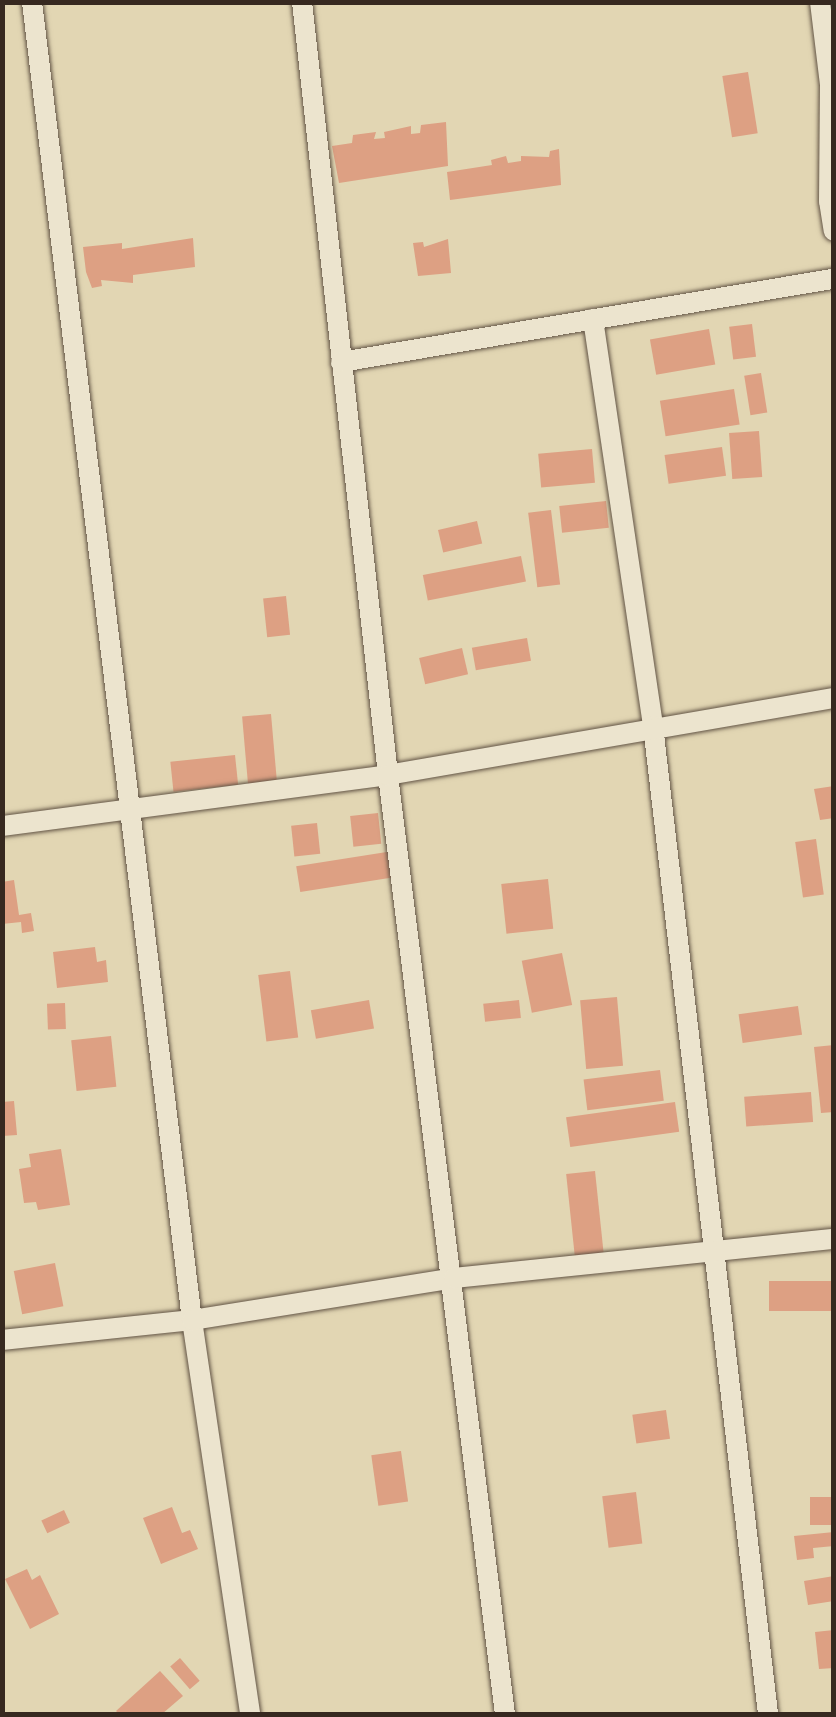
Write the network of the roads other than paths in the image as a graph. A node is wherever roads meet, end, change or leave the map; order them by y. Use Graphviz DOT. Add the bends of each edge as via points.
graph roads {
  1 [pos="32,2"];
  2 [pos="302,2"];
  3 [pos="820,2"];
  4 [pos="832,157"];
  5 [pos="834,231"];
  6 [pos="834,278"];
  7 [pos="593,320"];
  8 [pos="342,362"];
  9 [pos="834,698"];
  10 [pos="654,726"];
  11 [pos="388,775"];
  12 [pos="129,809"];
  13 [pos="2,826"];
  14 [pos="834,1239"];
  15 [pos="713,1250"];
  16 [pos="454,1278"];
  17 [pos="192,1320"];
  18 [pos="2,1340"];
  19 [pos="250,1714"];
  20 [pos="504,1714"];
  21 [pos="768,1714"];
  1 -- 12 [label="street"];
  2 -- 8 [label="street"];
  3 -- 4 [label="street"];
  4 -- 5 [label="street" via="828,202"];
  6 -- 7 [label="street"];
  7 -- 8 [label="street"];
  7 -- 10 [label="street"];
  8 -- 11 [label="street"];
  9 -- 10 [label="street"];
  10 -- 11 [label="street"];
  10 -- 15 [label="street"];
  11 -- 12 [label="street"];
  11 -- 16 [label="street"];
  12 -- 13 [label="street"];
  12 -- 17 [label="street"];
  14 -- 15 [label="street"];
  15 -- 16 [label="street"];
  15 -- 21 [label="street"];
  16 -- 17 [label="street"];
  16 -- 20 [label="street"];
  17 -- 18 [label="street"];
  17 -- 19 [label="street"];
}
